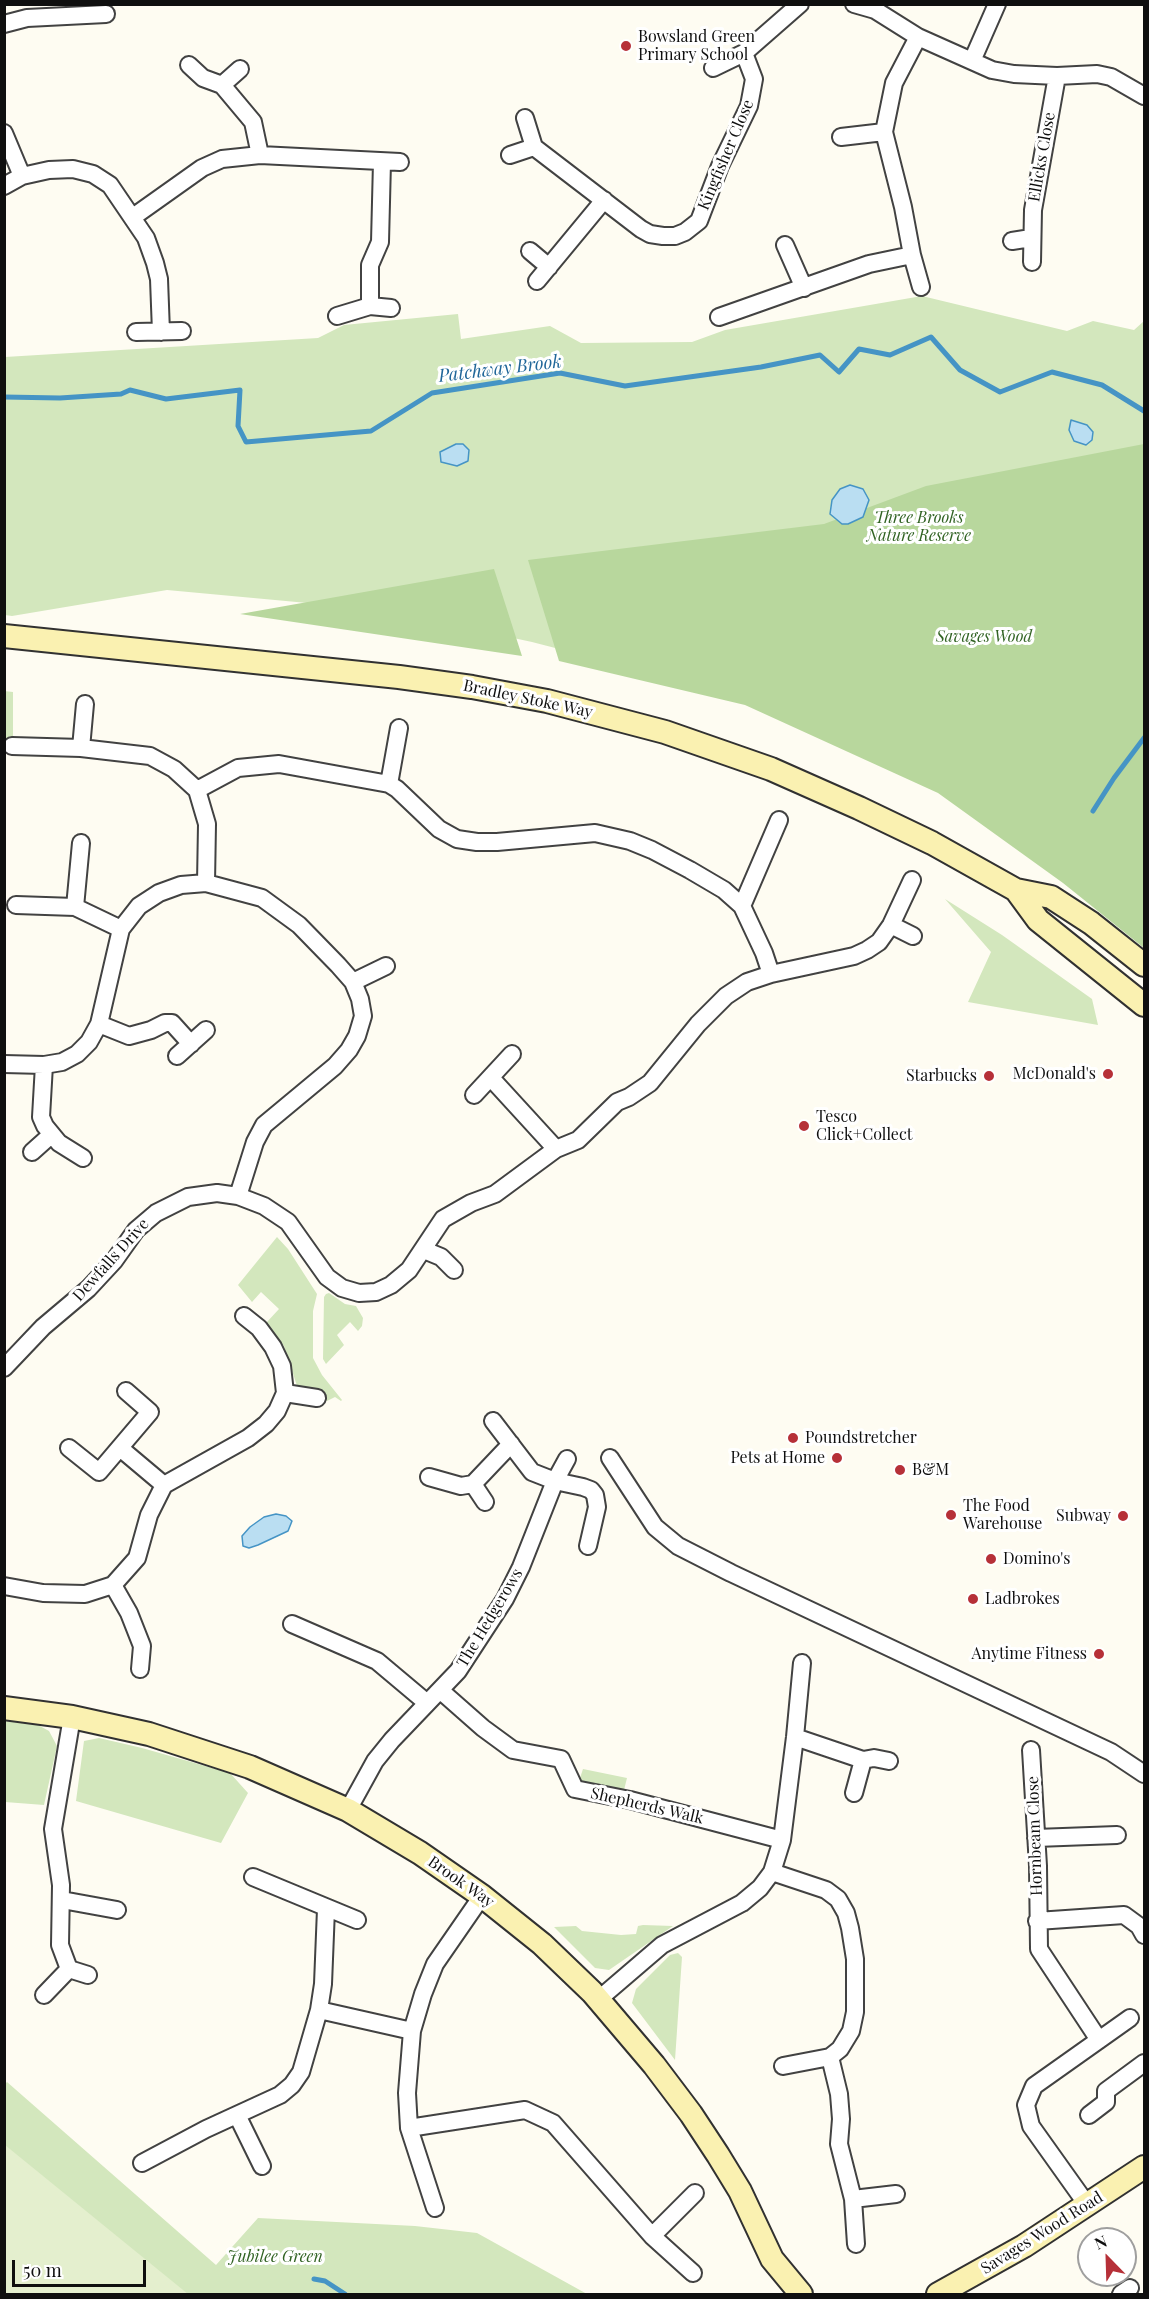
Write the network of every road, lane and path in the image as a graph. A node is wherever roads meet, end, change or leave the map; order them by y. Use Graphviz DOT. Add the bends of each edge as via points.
graph roads {
  1 [pos="800,4"];
  2 [pos="854,4"];
  3 [pos="997,4"];
  4 [pos="80,10"];
  5 [pos="106,14"];
  6 [pos="4,24"];
  7 [pos="918,37"];
  8 [pos="744,53"];
  9 [pos="972,62"];
  10 [pos="189,65"];
  11 [pos="713,68"];
  12 [pos="240,69"];
  13 [pos="1057,76"];
  14 [pos="222,85"];
  15 [pos="1144,96"];
  16 [pos="525,118"];
  17 [pos="884,132"];
  18 [pos="4,133"];
  19 [pos="842,137"];
  20 [pos="534,147"];
  21 [pos="260,155"];
  22 [pos="510,155"];
  23 [pos="382,162"];
  24 [pos="400,162"];
  25 [pos="22,176"];
  26 [pos="4,186"];
  27 [pos="604,200"];
  28 [pos="133,218"];
  29 [pos="1030,238"];
  30 [pos="1012,241"];
  31 [pos="785,245"];
  32 [pos="530,251"];
  33 [pos="912,255"];
  34 [pos="1032,262"];
  35 [pos="549,267"];
  36 [pos="537,281"];
  37 [pos="921,287"];
  38 [pos="804,288"];
  39 [pos="370,306"];
  40 [pos="391,308"];
  41 [pos="337,316"];
  42 [pos="719,317"];
  43 [pos="182,331"];
  44 [pos="136,332"];
  45 [pos="160,332"];
  46 [pos="4,636"];
  47 [pos="85,704"];
  48 [pos="399,728"];
  49 [pos="12,746"];
  50 [pos="81,748"];
  51 [pos="389,784"];
  52 [pos="197,790"];
  53 [pos="779,820"];
  54 [pos="81,843"];
  55 [pos="912,880"];
  56 [pos="206,883"];
  57 [pos="1016,890"];
  58 [pos="16,905"];
  59 [pos="742,906"];
  60 [pos="75,907"];
  61 [pos="891,925"];
  62 [pos="121,929"];
  63 [pos="913,936"];
  64 [pos="1144,965"];
  65 [pos="386,966"];
  66 [pos="771,974"];
  67 [pos="353,982"];
  68 [pos="1144,1005"];
  69 [pos="99,1024"];
  70 [pos="206,1030"];
  71 [pos="191,1044"];
  72 [pos="512,1054"];
  73 [pos="177,1056"];
  74 [pos="4,1064"];
  75 [pos="44,1065"];
  76 [pos="491,1078"];
  77 [pos="474,1095"];
  78 [pos="51,1135"];
  79 [pos="556,1149"];
  80 [pos="32,1152"];
  81 [pos="83,1158"];
  82 [pos="238,1196"];
  83 [pos="424,1250"];
  84 [pos="454,1270"];
  85 [pos="244,1316"];
  86 [pos="4,1368"];
  87 [pos="126,1390"];
  88 [pos="285,1393"];
  89 [pos="317,1398"];
  90 [pos="493,1421"];
  91 [pos="511,1444"];
  92 [pos="69,1448"];
  93 [pos="120,1448"];
  94 [pos="610,1458"];
  95 [pos="567,1459"];
  96 [pos="429,1477"];
  97 [pos="555,1481"];
  98 [pos="473,1484"];
  99 [pos="164,1485"];
  100 [pos="484,1502"];
  101 [pos="588,1546"];
  102 [pos="113,1585"];
  103 [pos="4,1586"];
  104 [pos="292,1624"];
  105 [pos="801,1663"];
  106 [pos="140,1669"];
  107 [pos="441,1691"];
  108 [pos="427,1703"];
  109 [pos="4,1708"];
  110 [pos="72,1717"];
  111 [pos="795,1737"];
  112 [pos="1031,1750"];
  113 [pos="864,1760"];
  114 [pos="889,1761"];
  115 [pos="1144,1774"];
  116 [pos="854,1793"];
  117 [pos="348,1810"];
  118 [pos="1117,1835"];
  119 [pos="1036,1838"];
  120 [pos="782,1839"];
  121 [pos="772,1872"];
  122 [pos="253,1877"];
  123 [pos="482,1896"];
  124 [pos="62,1900"];
  125 [pos="326,1909"];
  126 [pos="117,1910"];
  127 [pos="357,1920"];
  128 [pos="1037,1922"];
  129 [pos="1144,1935"];
  130 [pos="69,1969"];
  131 [pos="88,1975"];
  132 [pos="44,1995"];
  133 [pos="599,1999"];
  134 [pos="319,2010"];
  135 [pos="1130,2018"];
  136 [pos="412,2031"];
  137 [pos="1099,2040"];
  138 [pos="830,2057"];
  139 [pos="1144,2063"];
  140 [pos="783,2066"];
  141 [pos="237,2115"];
  142 [pos="1089,2115"];
  143 [pos="409,2128"];
  144 [pos="142,2163"];
  145 [pos="261,2166"];
  146 [pos="1144,2167"];
  147 [pos="695,2193"];
  148 [pos="896,2194"];
  149 [pos="853,2199"];
  150 [pos="1088,2206"];
  151 [pos="435,2208"];
  152 [pos="652,2236"];
  153 [pos="856,2244"];
  154 [pos="772,2259"];
  155 [pos="693,2273"];
  156 [pos="780,2295"];
  157 [pos="801,2295"];
  158 [pos="938,2295"];
  1 -- 8 [label="street"];
  2 -- 7 [label="street" via="874,10"];
  3 -- 9 [label="street"];
  4 -- 5 [label="street"];
  4 -- 6 [label="street"];
  7 -- 9 [label="street"];
  7 -- 17 [label="street" via="894,83"];
  8 -- 11 [label="street"];
  8 -- 27 [label="street, Kingfisher Close" via="754,79 753,94 699,221 675,236 650,234"];
  9 -- 13 [label="street" via="1014,74"];
  10 -- 14 [label="street" via="203,78"];
  12 -- 14 [label="street"];
  13 -- 15 [label="street" via="1111,77"];
  13 -- 29 [label="street, Ellicks Close"];
  14 -- 21 [label="street" via="253,122"];
  16 -- 20 [label="street"];
  17 -- 19 [label="street"];
  17 -- 33 [label="street"];
  18 -- 25 [label="street"];
  20 -- 22 [label="street"];
  20 -- 27 [label="street, Kingfisher Close"];
  21 -- 23 [label="street"];
  21 -- 28 [label="street" via="211,163"];
  23 -- 24 [label="street"];
  23 -- 39 [label="street" via="380,242 370,265"];
  25 -- 26 [label="street"];
  25 -- 28 [label="street" via="73,169 93,174 110,186"];
  27 -- 35 [label="street"];
  28 -- 45 [label="street" via="155,263"];
  29 -- 30 [label="street"];
  29 -- 34 [label="street, Ellicks Close"];
  31 -- 38 [label="street"];
  32 -- 35 [label="street"];
  33 -- 37 [label="street"];
  33 -- 38 [label="street" via="869,264"];
  35 -- 36 [label="street"];
  38 -- 42 [label="street"];
  39 -- 40 [label="street"];
  39 -- 41 [label="street"];
  43 -- 45 [label="street"];
  44 -- 45 [label="street"];
  46 -- 57 [label="street, Bradley Stoke Way" via="409,678 526,697 615,717 710,746 782,774 932,843"];
  47 -- 50 [label="street"];
  48 -- 51 [label="street"];
  49 -- 50 [label="street"];
  50 -- 52 [label="street" via="150,756 174,769"];
  51 -- 52 [label="street" via="279,764 238,768"];
  51 -- 59 [label="street" via="439,830 457,839 497,842 595,833 630,841 699,875"];
  52 -- 56 [label="street" via="207,824"];
  53 -- 59 [label="street"];
  54 -- 60 [label="street"];
  55 -- 61 [label="street, Dewfalls Drive"];
  56 -- 62 [label="street" via="181,885 159,893 139,906"];
  56 -- 67 [label="street" via="262,898 299,925"];
  57 -- 64 [label="street, Bradley Stoke Way" via="1051,897"];
  57 -- 68 [label="street, Bradley Stoke Way" via="1038,920"];
  58 -- 60 [label="street"];
  59 -- 66 [label="street"];
  60 -- 62 [label="street"];
  61 -- 63 [label="street"];
  61 -- 66 [label="street, Dewfalls Drive" via="879,942 854,956"];
  62 -- 69 [label="street"];
  65 -- 67 [label="street"];
  66 -- 79 [label="street, Dewfalls Drive" via="747,982 726,996 650,1083 616,1102 578,1140"];
  67 -- 82 [label="street" via="363,1016 357,1036 335,1066 264,1125"];
  69 -- 71 [label="street" via="129,1036 172,1023"];
  69 -- 75 [label="street" via="77,1054"];
  70 -- 71 [label="street"];
  71 -- 73 [label="street"];
  72 -- 76 [label="street"];
  74 -- 75 [label="street"];
  75 -- 78 [label="street" via="41,1117"];
  76 -- 77 [label="street"];
  76 -- 79 [label="street"];
  78 -- 80 [label="street"];
  78 -- 81 [label="street"];
  79 -- 83 [label="street, Dewfalls Drive" via="495,1194 443,1219"];
  82 -- 83 [label="street, Dewfalls Drive" via="264,1206 288,1222 327,1277 342,1288 359,1293 376,1292 392,1285"];
  82 -- 86 [label="street, Dewfalls Drive" via="217,1193 188,1197 156,1213 136,1230 88,1289 43,1327"];
  83 -- 84 [label="street" via="441,1257"];
  85 -- 88 [label="street" via="273,1347 282,1366"];
  87 -- 93 [label="street" via="150,1412"];
  88 -- 89 [label="street"];
  88 -- 99 [label="street" via="272,1418 248,1438"];
  90 -- 91 [label="street"];
  91 -- 97 [label="street" via="532,1472"];
  91 -- 98 [label="street"];
  92 -- 93 [label="street" via="99,1472"];
  93 -- 99 [label="street"];
  94 -- 115 [label="street" via="655,1527 678,1546 1111,1752"];
  95 -- 97 [label="street, The Hedgerows"];
  96 -- 98 [label="street" via="461,1486"];
  97 -- 101 [label="street" via="583,1487 595,1495 597,1507"];
  97 -- 107 [label="street, The Hedgerows" via="505,1599"];
  98 -- 100 [label="street"];
  99 -- 102 [label="street" via="149,1515 137,1558"];
  102 -- 103 [label="street" via="85,1594 44,1593"];
  102 -- 106 [label="street" via="142,1646"];
  104 -- 108 [label="street" via="376,1661"];
  105 -- 111 [label="street"];
  107 -- 108 [label="street, The Hedgerows"];
  107 -- 120 [label="street, Shepherds Walk" via="513,1750 561,1759 575,1789"];
  108 -- 117 [label="street, The Hedgerows" via="375,1761"];
  109 -- 110 [label="street, Brook Way"];
  110 -- 117 [label="street, Brook Way" via="149,1734 232,1761"];
  110 -- 124 [label="street" via="53,1829"];
  111 -- 113 [label="street"];
  111 -- 120 [label="street"];
  112 -- 119 [label="street, Hornbeam Close"];
  113 -- 114 [label="street"];
  113 -- 116 [label="street"];
  117 -- 123 [label="street, Brook Way"];
  118 -- 119 [label="street"];
  119 -- 128 [label="street, Hornbeam Close"];
  120 -- 121 [label="street"];
  121 -- 133 [label="street" via="742,1903 662,1945"];
  121 -- 138 [label="street" via="826,1890 838,1899 846,1913 855,1959 855,2012 840,2049"];
  122 -- 125 [label="street"];
  123 -- 133 [label="street, Brook Way" via="542,1944"];
  123 -- 136 [label="street" via="435,1964"];
  124 -- 126 [label="street"];
  124 -- 130 [label="street" via="60,1945"];
  125 -- 127 [label="street"];
  125 -- 134 [label="street"];
  128 -- 129 [label="street" via="1124,1915"];
  128 -- 137 [label="street, Hornbeam Close" via="1039,1949"];
  130 -- 131 [label="street"];
  130 -- 132 [label="street"];
  133 -- 154 [label="street, Brook Way" via="691,2114 740,2191"];
  134 -- 136 [label="street"];
  134 -- 141 [label="street" via="301,2072 292,2085 280,2095"];
  135 -- 137 [label="street"];
  136 -- 143 [label="street" via="407,2093"];
  137 -- 150 [label="street" via="1034,2086 1026,2105 1030,2126"];
  138 -- 140 [label="street"];
  138 -- 149 [label="street" via="839,2094 841,2158"];
  139 -- 142 [label="street" via="1106,2091 1106,2102"];
  141 -- 144 [label="street"];
  141 -- 145 [label="street"];
  143 -- 151 [label="street"];
  143 -- 152 [label="street" via="525,2110 553,2123"];
  146 -- 150 [label="street, Savages Wood Road"];
  147 -- 152 [label="street"];
  148 -- 149 [label="street"];
  149 -- 153 [label="street"];
  150 -- 158 [label="street, Savages Wood Road"];
  152 -- 155 [label="street"];
  154 -- 156 [label="street, Brook Way"];
  154 -- 157 [label="street, Brook Way"];
}
